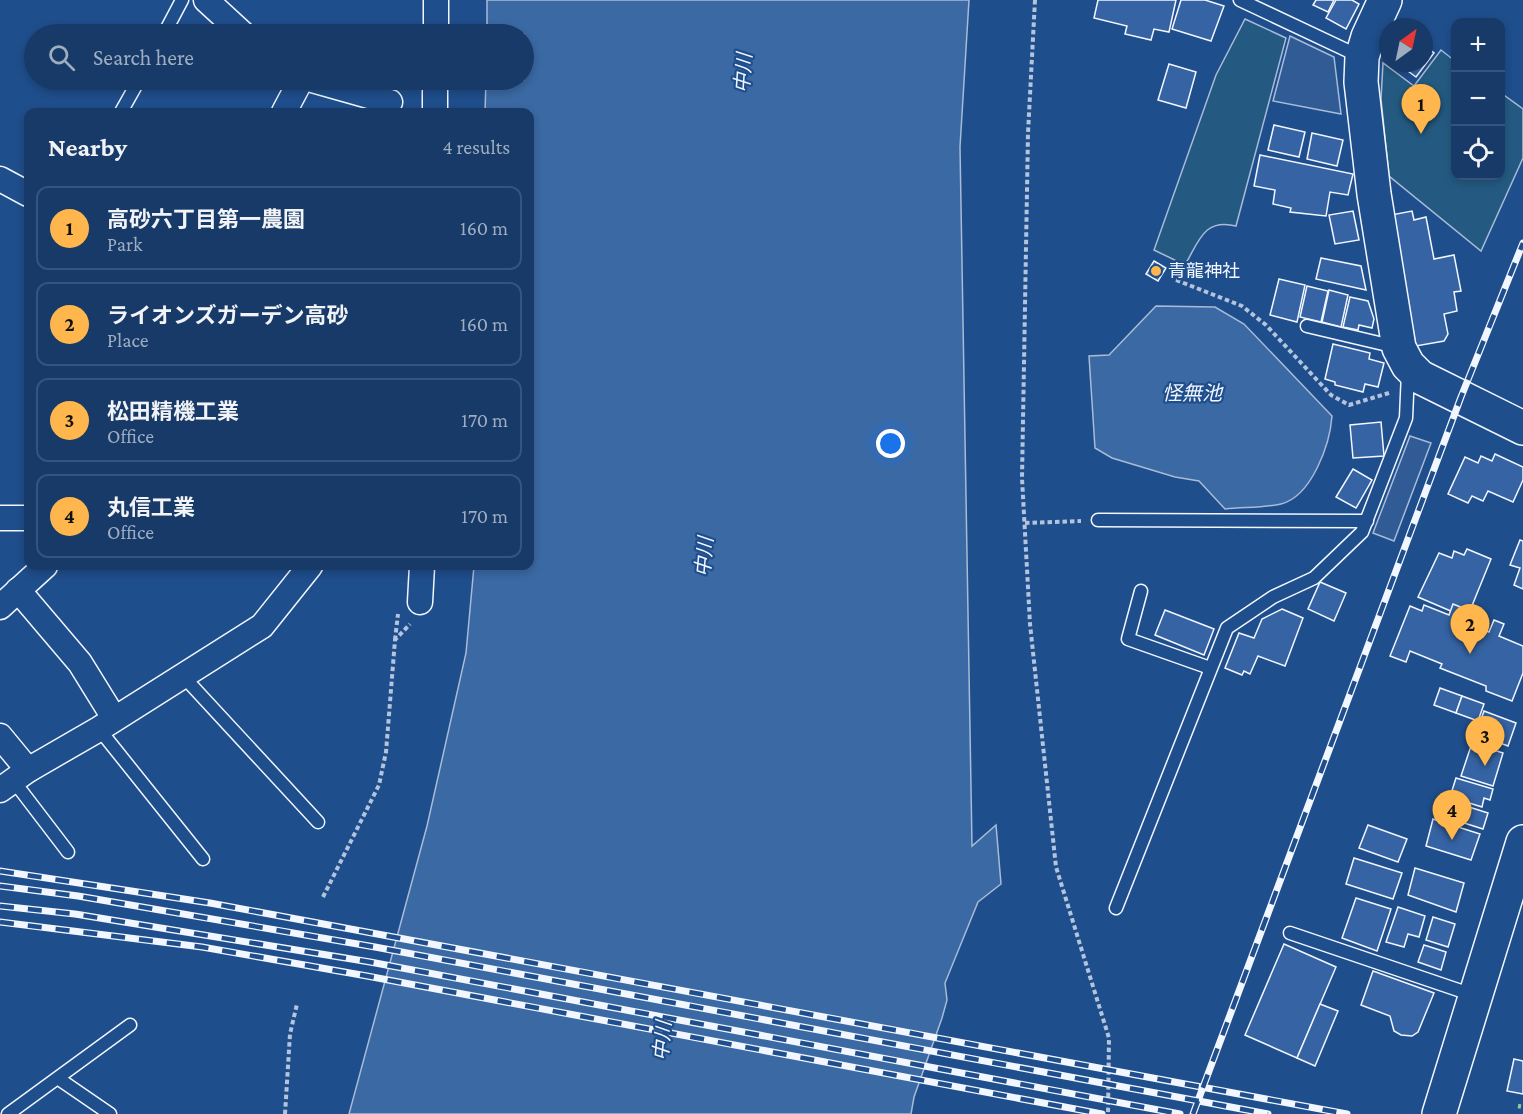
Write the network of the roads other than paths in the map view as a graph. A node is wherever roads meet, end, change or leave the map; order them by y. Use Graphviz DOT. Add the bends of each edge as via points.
graph roads {
  1 [pos="182,0"];
  2 [pos="206,0"];
  3 [pos="436,0"];
  4 [pos="1240,0"];
  5 [pos="1385,0"];
  6 [pos="169,24"];
  7 [pos="232,24"];
  8 [pos="436,24"];
  9 [pos="1362,57"];
  10 [pos="133,90"];
  11 [pos="296,90"];
  12 [pos="347,90"];
  13 [pos="435,90"];
  14 [pos="390,102"];
  15 [pos="123,108"];
  16 [pos="286,108"];
  17 [pos="435,108"];
  18 [pos="0,179"];
  19 [pos="24,192"];
  20 [pos="1306,326"];
  21 [pos="1405,367"];
  22 [pos="1523,428"];
  23 [pos="0,518"];
  24 [pos="24,518"];
  25 [pos="1098,520"];
  26 [pos="1367,521"];
  27 [pos="40,570"];
  28 [pos="307,570"];
  29 [pos="422,570"];
  30 [pos="18,590"];
  31 [pos="1141,591"];
  32 [pos="420,602"];
  33 [pos="0,607"];
  34 [pos="1210,668"];
  35 [pos="183,676"];
  36 [pos="107,723"];
  37 [pos="0,736"];
  38 [pos="14,780"];
  39 [pos="318,822"];
  40 [pos="1523,842"];
  41 [pos="69,852"];
  42 [pos="203,859"];
  43 [pos="1116,908"];
  44 [pos="1290,933"];
  45 [pos="1476,996"];
  46 [pos="130,1025"];
  47 [pos="59,1079"];
  48 [pos="8,1114"];
  49 [pos="110,1114"];
  50 [pos="1439,1114"];
  1 -- 6 [label="lane"];
  2 -- 7 [label="street"];
  3 -- 8 [label="street"];
  4 -- 9 [label="lane"];
  5 -- 9 [label="street"];
  9 -- 21 [label="street" via="1362,109"];
  10 -- 15 [label="lane"];
  11 -- 16 [label="street"];
  12 -- 14 [label="street"];
  13 -- 17 [label="street"];
  18 -- 19 [label="street"];
  20 -- 21 [label="lane"];
  21 -- 22 [label="street"];
  21 -- 26 [label="lane" via="1406,418"];
  23 -- 24 [label="street"];
  25 -- 26 [label="lane"];
  26 -- 34 [label="lane" via="1362,532 1314,578 1273,597 1227,628"];
  27 -- 30 [label="street"];
  28 -- 35 [label="street" via="262,626"];
  29 -- 32 [label="street"];
  30 -- 33 [label="street"];
  30 -- 36 [label="street" via="80,663"];
  31 -- 34 [label="lane" via="1128,639"];
  34 -- 43 [label="lane"];
  35 -- 36 [label="street"];
  35 -- 39 [label="lane"];
  36 -- 38 [label="street"];
  36 -- 42 [label="lane"];
  37 -- 38 [label="street"];
  38 -- 41 [label="lane"];
  40 -- 45 [label="street"];
  44 -- 45 [label="lane"];
  45 -- 50 [label="street"];
  46 -- 47 [label="lane"];
  47 -- 48 [label="lane"];
  47 -- 49 [label="lane"];
}
